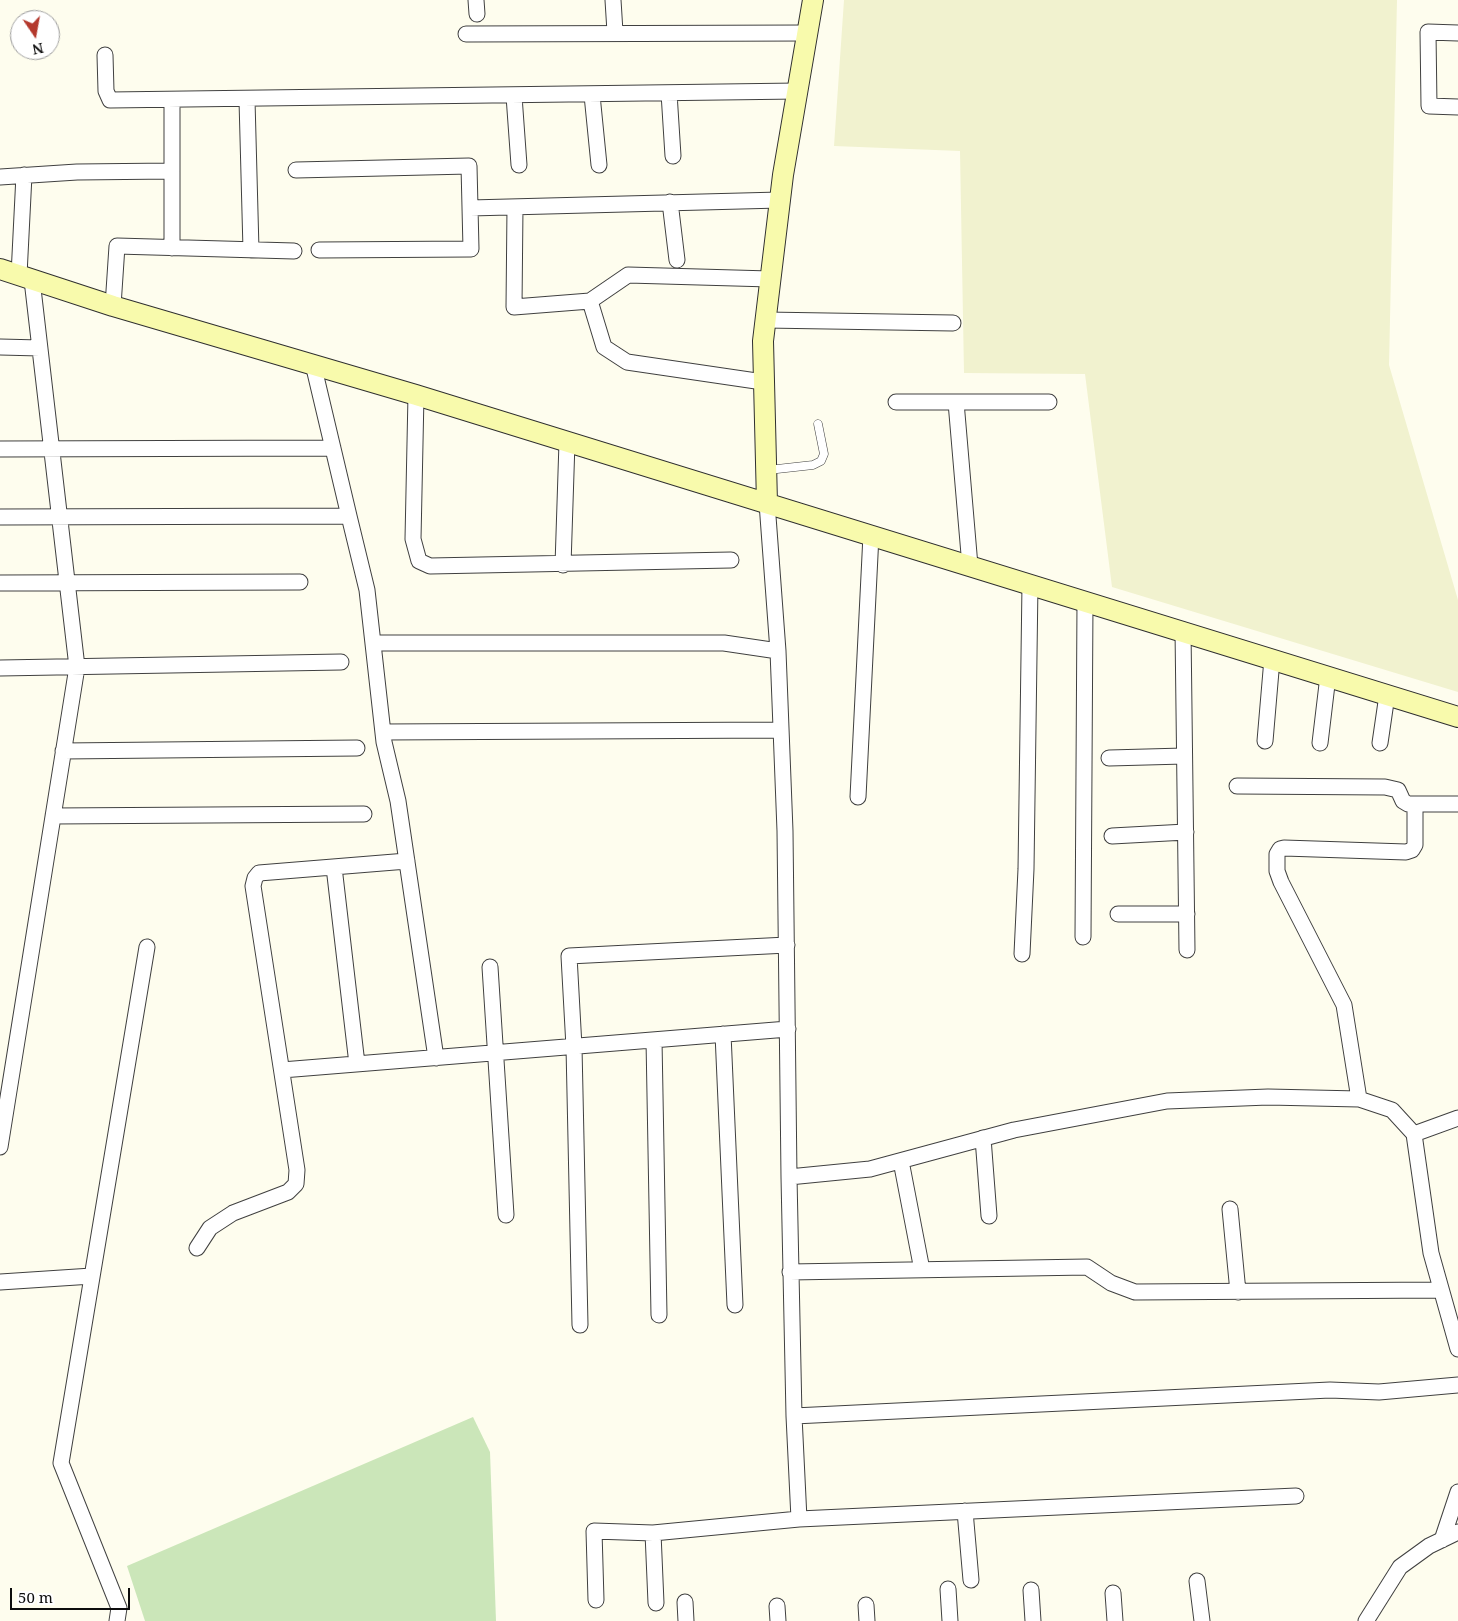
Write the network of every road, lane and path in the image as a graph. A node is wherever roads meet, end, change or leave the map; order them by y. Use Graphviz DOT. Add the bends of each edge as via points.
graph roads {
  1 [pos="613,0"];
  2 [pos="813,0"];
  3 [pos="615,32"];
  4 [pos="808,33"];
  5 [pos="1458,33"];
  6 [pos="466,34"];
  7 [pos="105,56"];
  8 [pos="798,90"];
  9 [pos="669,93"];
  10 [pos="592,95"];
  11 [pos="514,96"];
  12 [pos="172,100"];
  13 [pos="247,100"];
  14 [pos="1458,107"];
  15 [pos="673,156"];
  16 [pos="519,164"];
  17 [pos="599,166"];
  18 [pos="296,170"];
  19 [pos="172,171"];
  20 [pos="24,175"];
  21 [pos="0,176"];
  22 [pos="780,200"];
  23 [pos="670,202"];
  24 [pos="515,207"];
  25 [pos="470,208"];
  26 [pos="172,248"];
  27 [pos="251,250"];
  28 [pos="319,250"];
  29 [pos="294,251"];
  30 [pos="677,260"];
  31 [pos="17,275"];
  32 [pos="770,279"];
  33 [pos="590,301"];
  34 [pos="113,306"];
  35 [pos="765,320"];
  36 [pos="953,323"];
  37 [pos="0,347"];
  38 [pos="40,348"];
  39 [pos="313,364"];
  40 [pos="764,382"];
  41 [pos="416,395"];
  42 [pos="896,402"];
  43 [pos="956,402"];
  44 [pos="1049,402"];
  45 [pos="818,424"];
  46 [pos="567,442"];
  47 [pos="0,448"];
  48 [pos="52,448"];
  49 [pos="333,448"];
  50 [pos="766,470"];
  51 [pos="767,503"];
  52 [pos="349,516"];
  53 [pos="0,517"];
  54 [pos="58,517"];
  55 [pos="872,535"];
  56 [pos="731,560"];
  57 [pos="563,565"];
  58 [pos="970,566"];
  59 [pos="300,582"];
  60 [pos="0,583"];
  61 [pos="66,583"];
  62 [pos="1030,584"];
  63 [pos="1085,602"];
  64 [pos="1183,630"];
  65 [pos="373,643"];
  66 [pos="778,651"];
  67 [pos="1272,659"];
  68 [pos="341,662"];
  69 [pos="76,667"];
  70 [pos="0,668"];
  71 [pos="1328,676"];
  72 [pos="1387,695"];
  73 [pos="1458,717"];
  74 [pos="781,730"];
  75 [pos="383,732"];
  76 [pos="1265,740"];
  77 [pos="1320,743"];
  78 [pos="1380,743"];
  79 [pos="357,748"];
  80 [pos="64,751"];
  81 [pos="1184,756"];
  82 [pos="1109,758"];
  83 [pos="1237,786"];
  84 [pos="858,798"];
  85 [pos="1415,804"];
  86 [pos="1458,804"];
  87 [pos="364,814"];
  88 [pos="53,816"];
  89 [pos="1186,832"];
  90 [pos="1112,836"];
  91 [pos="407,861"];
  92 [pos="334,867"];
  93 [pos="1118,914"];
  94 [pos="1187,914"];
  95 [pos="1082,937"];
  96 [pos="787,945"];
  97 [pos="147,947"];
  98 [pos="1187,950"];
  99 [pos="1022,954"];
  100 [pos="490,967"];
  101 [pos="788,1029"];
  102 [pos="723,1034"];
  103 [pos="654,1040"];
  104 [pos="574,1047"];
  105 [pos="496,1053"];
  106 [pos="436,1058"];
  107 [pos="357,1064"];
  108 [pos="282,1070"];
  109 [pos="1359,1099"];
  110 [pos="1458,1118"];
  111 [pos="2,1122"];
  112 [pos="1414,1134"];
  113 [pos="983,1138"];
  114 [pos="0,1147"];
  115 [pos="901,1161"];
  116 [pos="789,1177"];
  117 [pos="1230,1210"];
  118 [pos="506,1216"];
  119 [pos="989,1216"];
  120 [pos="197,1248"];
  121 [pos="922,1270"];
  122 [pos="790,1272"];
  123 [pos="92,1276"];
  124 [pos="0,1282"];
  125 [pos="1440,1290"];
  126 [pos="1238,1292"];
  127 [pos="736,1305"];
  128 [pos="659,1315"];
  129 [pos="580,1325"];
  130 [pos="1458,1349"];
  131 [pos="1458,1385"];
  132 [pos="794,1416"];
  133 [pos="1458,1492"];
  134 [pos="1296,1496"];
  135 [pos="965,1511"];
  136 [pos="799,1520"];
  137 [pos="654,1532"];
  138 [pos="1458,1532"];
  139 [pos="1442,1540"];
  140 [pos="971,1580"];
  141 [pos="1197,1581"];
  142 [pos="948,1589"];
  143 [pos="1031,1590"];
  144 [pos="1113,1593"];
  145 [pos="596,1600"];
  146 [pos="685,1602"];
  147 [pos="656,1603"];
  148 [pos="866,1605"];
  149 [pos="117,1621"];
  150 [pos="686,1621"];
  151 [pos="867,1621"];
  152 [pos="950,1621"];
  153 [pos="1033,1621"];
  154 [pos="1115,1621"];
  155 [pos="1202,1621"];
  156 [pos="1366,1621"];
  1 -- 3 [label="street"];
  2 -- 4 [label="street"];
  3 -- 4 [label="street"];
  3 -- 6 [label="street"];
  4 -- 8 [label="street"];
  5 -- 14 [label="street" via="1428,32 1429,106"];
  7 -- 12 [label="street" via="106,90 110,100"];
  8 -- 9 [label="street"];
  8 -- 22 [label="street"];
  9 -- 10 [label="street"];
  9 -- 15 [label="street"];
  10 -- 11 [label="street"];
  10 -- 17 [label="street"];
  11 -- 13 [label="street"];
  11 -- 16 [label="street"];
  12 -- 13 [label="street"];
  12 -- 19 [label="street"];
  13 -- 27 [label="street"];
  18 -- 25 [label="street" via="468,166"];
  19 -- 20 [label="street"];
  19 -- 26 [label="street"];
  20 -- 21 [label="street"];
  20 -- 31 [label="street"];
  22 -- 23 [label="street"];
  22 -- 32 [label="street"];
  23 -- 24 [label="street"];
  23 -- 30 [label="street"];
  24 -- 25 [label="street"];
  24 -- 33 [label="street" via="514,307"];
  25 -- 28 [label="street" via="471,250"];
  26 -- 27 [label="street"];
  26 -- 34 [label="street" via="117,246"];
  27 -- 29 [label="street"];
  31 -- 34 [label="street"];
  31 -- 38 [label="street"];
  32 -- 33 [label="street" via="628,275"];
  32 -- 35 [label="street"];
  33 -- 40 [label="street" via="604,348 628,362"];
  34 -- 39 [label="street"];
  35 -- 36 [label="street"];
  35 -- 40 [label="street"];
  37 -- 38 [label="street"];
  38 -- 48 [label="street"];
  39 -- 41 [label="street"];
  39 -- 49 [label="street"];
  40 -- 50 [label="street"];
  41 -- 46 [label="street"];
  41 -- 57 [label="street" via="413,539 420,561 430,566"];
  42 -- 43 [label="street"];
  43 -- 44 [label="street"];
  43 -- 58 [label="street"];
  45 -- 50 [label="lane" via="824,454 821,461 813,465"];
  46 -- 51 [label="street"];
  46 -- 57 [label="street"];
  47 -- 48 [label="street"];
  48 -- 49 [label="street"];
  48 -- 54 [label="street"];
  49 -- 52 [label="street"];
  50 -- 51 [label="street"];
  51 -- 55 [label="street"];
  51 -- 66 [label="street"];
  52 -- 54 [label="street"];
  52 -- 65 [label="street" via="368,590"];
  53 -- 54 [label="street"];
  54 -- 61 [label="street"];
  55 -- 58 [label="street"];
  55 -- 84 [label="street"];
  56 -- 57 [label="street"];
  58 -- 62 [label="street"];
  59 -- 61 [label="street"];
  60 -- 61 [label="street"];
  61 -- 69 [label="street"];
  62 -- 63 [label="street"];
  62 -- 99 [label="street"];
  63 -- 64 [label="street"];
  63 -- 95 [label="street"];
  64 -- 67 [label="street"];
  64 -- 81 [label="street"];
  65 -- 66 [label="street" via="724,643"];
  65 -- 75 [label="street"];
  66 -- 74 [label="street"];
  67 -- 71 [label="street"];
  67 -- 76 [label="street"];
  68 -- 69 [label="street"];
  69 -- 70 [label="street"];
  69 -- 80 [label="street"];
  71 -- 72 [label="street"];
  71 -- 77 [label="street"];
  72 -- 73 [label="street"];
  72 -- 78 [label="street"];
  74 -- 75 [label="street"];
  74 -- 96 [label="street"];
  75 -- 91 [label="street"];
  79 -- 80 [label="street"];
  80 -- 88 [label="street"];
  81 -- 82 [label="street"];
  81 -- 89 [label="street"];
  83 -- 85 [label="street" via="1385,787 1398,790 1403,801"];
  85 -- 86 [label="street"];
  85 -- 109 [label="street" via="1415,844 1412,850 1284,848 1277,854 1281,882 1344,1005"];
  87 -- 88 [label="street"];
  88 -- 111 [label="street"];
  89 -- 90 [label="street"];
  89 -- 94 [label="street"];
  91 -- 92 [label="street"];
  91 -- 106 [label="street"];
  92 -- 107 [label="street"];
  92 -- 108 [label="street" via="260,873 252,886"];
  93 -- 94 [label="street"];
  94 -- 98 [label="street"];
  96 -- 101 [label="street"];
  96 -- 104 [label="street" via="569,956"];
  97 -- 123 [label="street"];
  100 -- 105 [label="street"];
  101 -- 102 [label="street"];
  101 -- 116 [label="street"];
  102 -- 103 [label="street"];
  102 -- 127 [label="street"];
  103 -- 104 [label="street"];
  103 -- 128 [label="street"];
  104 -- 105 [label="street"];
  104 -- 129 [label="street"];
  105 -- 106 [label="street"];
  105 -- 118 [label="street"];
  106 -- 107 [label="street"];
  107 -- 108 [label="street"];
  108 -- 120 [label="street" via="297,1170 296,1184 288,1192 233,1213 210,1228"];
  109 -- 112 [label="street" via="1392,1110"];
  109 -- 113 [label="street" via="1268,1097 1167,1101"];
  110 -- 112 [label="street"];
  111 -- 114 [label="street"];
  112 -- 125 [label="street" via="1430,1253"];
  113 -- 115 [label="street"];
  113 -- 119 [label="street"];
  115 -- 116 [label="street" via="870,1169"];
  115 -- 121 [label="street"];
  116 -- 122 [label="street"];
  117 -- 126 [label="street"];
  121 -- 122 [label="street"];
  121 -- 126 [label="street" via="1087,1267 1111,1283 1135,1292"];
  122 -- 132 [label="street"];
  123 -- 124 [label="street"];
  123 -- 149 [label="street" via="61,1462 119,1608"];
  125 -- 126 [label="street"];
  125 -- 130 [label="street"];
  131 -- 132 [label="street" via="1379,1392 1330,1390"];
  132 -- 136 [label="street"];
  133 -- 139 [label="street"];
  134 -- 135 [label="street"];
  135 -- 136 [label="street"];
  135 -- 140 [label="street"];
  136 -- 137 [label="street"];
  137 -- 145 [label="street" via="594,1531"];
  137 -- 147 [label="street"];
  138 -- 139 [label="street"];
  139 -- 156 [label="street" via="1400,1567"];
  141 -- 155 [label="street"];
  142 -- 152 [label="street"];
  143 -- 153 [label="street"];
  144 -- 154 [label="street"];
  146 -- 150 [label="street"];
  148 -- 151 [label="street"];
}
